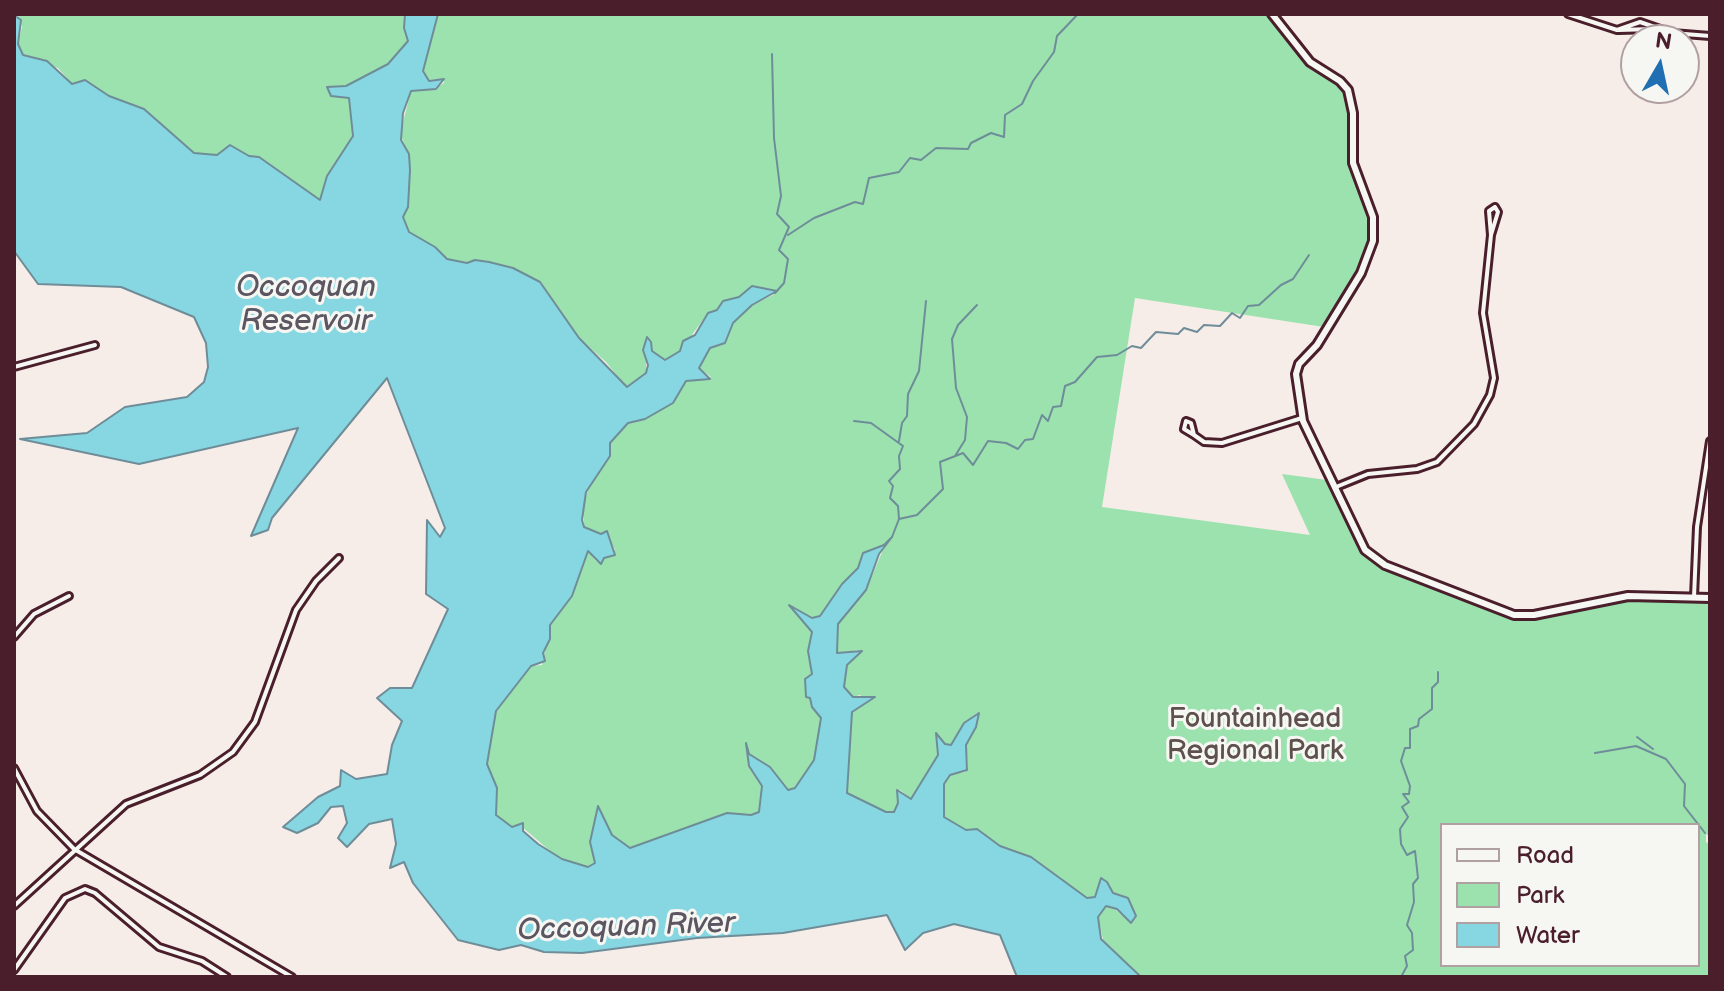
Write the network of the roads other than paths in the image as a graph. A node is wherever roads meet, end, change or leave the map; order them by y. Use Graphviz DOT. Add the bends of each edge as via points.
graph roads {
  1 [pos="1272,14"];
  2 [pos="1568,14"];
  3 [pos="1618,29"];
  4 [pos="1491,235"];
  5 [pos="95,345"];
  6 [pos="14,367"];
  7 [pos="1302,418"];
  8 [pos="1194,435"];
  9 [pos="1710,441"];
  10 [pos="1336,487"];
  11 [pos="339,558"];
  12 [pos="69,596"];
  13 [pos="1710,598"];
  14 [pos="1694,599"];
  15 [pos="14,637"];
  16 [pos="14,768"];
  17 [pos="74,849"];
  18 [pos="14,906"];
  19 [pos="14,970"];
  20 [pos="227,977"];
  21 [pos="292,977"];
  1 -- 7 [label="street" via="1310,62 1348,90 1353,163 1374,223 1371,248 1350,293 1298,367"];
  2 -- 3 [label="street"];
  4 -- 4 [label="street" via="1498,212 1495,207 1489,211"];
  4 -- 10 [label="street" via="1483,298 1494,378 1474,424 1437,462 1368,474"];
  5 -- 6 [label="street"];
  7 -- 8 [label="street" via="1222,443 1207,443"];
  7 -- 10 [label="street"];
  9 -- 14 [label="street" via="1697,527"];
  10 -- 14 [label="street" via="1359,541 1374,559 1507,613 1534,615 1628,596"];
  11 -- 17 [label="street" via="296,610 255,722 239,747 208,772 126,804"];
  12 -- 15 [label="street" via="34,614"];
  13 -- 14 [label="street"];
  16 -- 17 [label="street" via="37,811"];
  17 -- 18 [label="street"];
  17 -- 21 [label="street"];
  19 -- 20 [label="street" via="65,898 85,889 159,947 202,961"];
}
